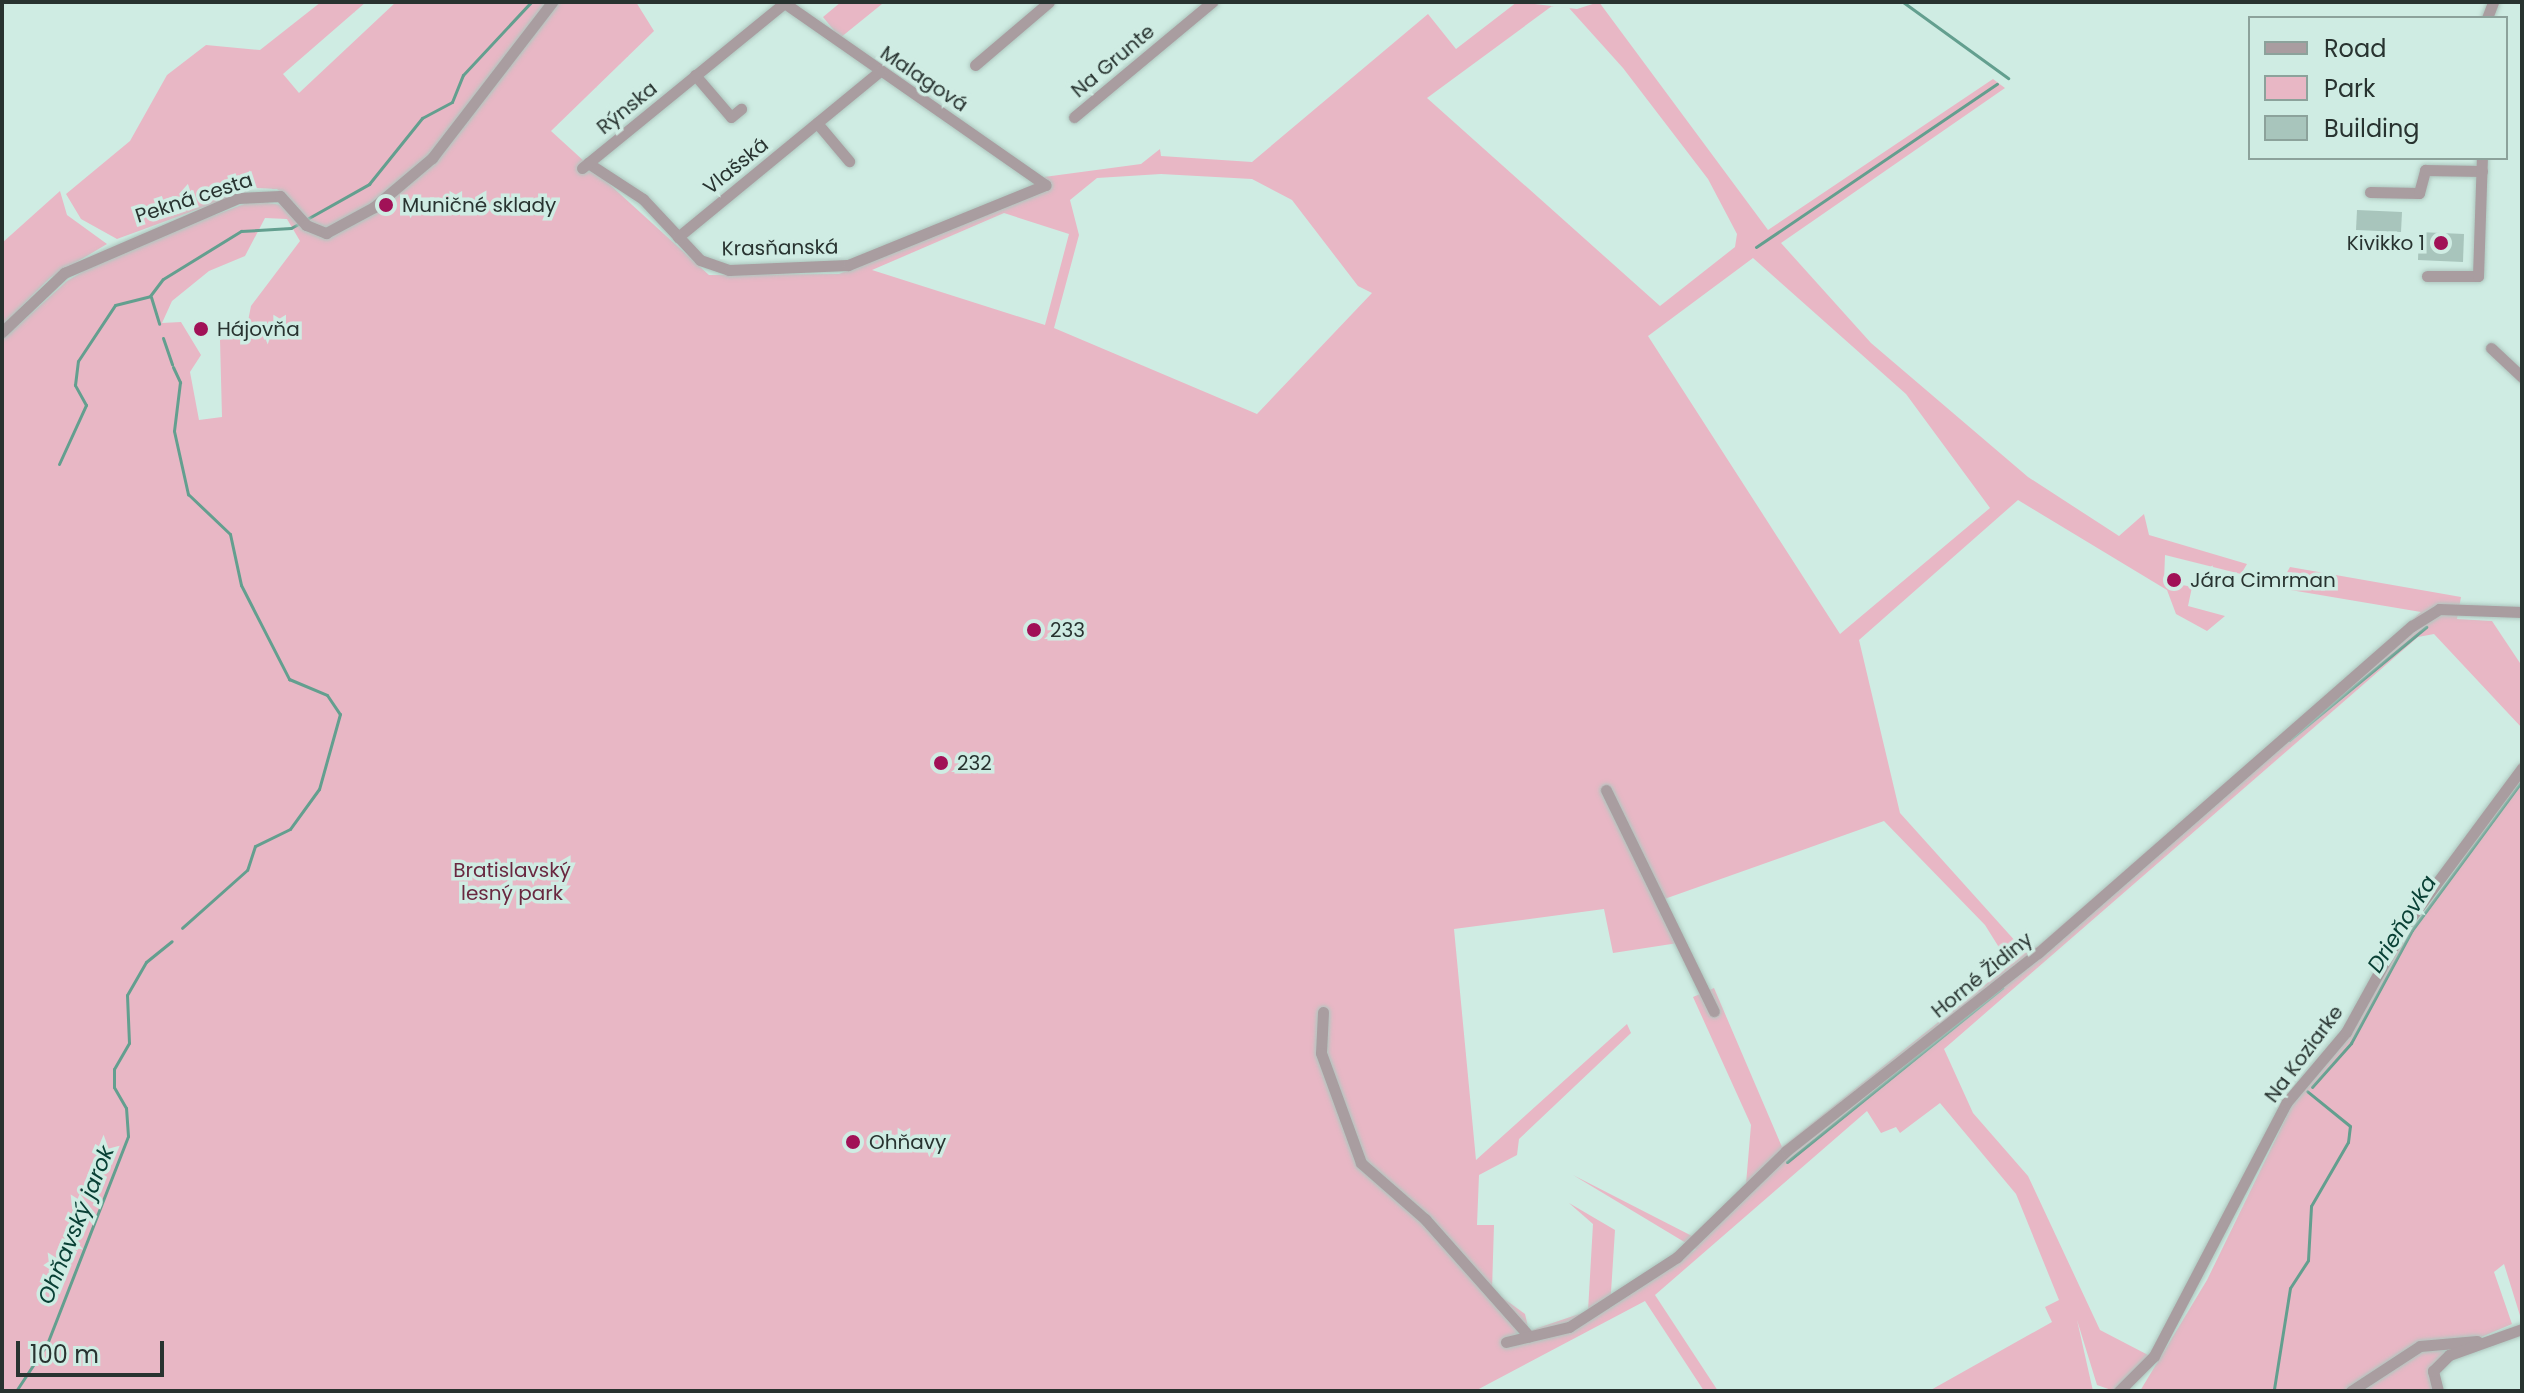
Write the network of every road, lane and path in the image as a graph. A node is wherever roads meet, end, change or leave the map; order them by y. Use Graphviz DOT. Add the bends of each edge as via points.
graph roads {
  1 [pos="552,2"];
  2 [pos="1049,2"];
  3 [pos="1212,2"];
  4 [pos="783,3"];
  5 [pos="975,65"];
  6 [pos="880,71"];
  7 [pos="695,75"];
  8 [pos="741,109"];
  9 [pos="1074,117"];
  10 [pos="817,123"];
  11 [pos="2482,160"];
  12 [pos="849,161"];
  13 [pos="585,166"];
  14 [pos="2482,171"];
  15 [pos="1045,185"];
  16 [pos="2370,192"];
  17 [pos="678,237"];
  18 [pos="2427,276"];
  19 [pos="2,332"];
  20 [pos="2491,348"];
  21 [pos="2522,377"];
  22 [pos="2522,612"];
  23 [pos="2522,768"];
  24 [pos="1606,790"];
  25 [pos="1714,1011"];
  26 [pos="1323,1012"];
  27 [pos="2522,1329"];
  28 [pos="1529,1336"];
  29 [pos="2477,1341"];
  30 [pos="1506,1342"];
  31 [pos="2119,1391"];
  32 [pos="2351,1391"];
  33 [pos="2438,1391"];
  1 -- 19 [label="street, Pekná cesta" via="400,191 332,232 306,225 280,196 258,193 140,235 64,273"];
  2 -- 5 [label="street"];
  3 -- 9 [label="street, Na Grunte"];
  4 -- 6 [label="street, Malagová"];
  4 -- 7 [label="street, Rýnska"];
  6 -- 10 [label="street, Vlašská"];
  6 -- 15 [label="street, Malagová"];
  7 -- 8 [label="street" via="731,117"];
  7 -- 13 [label="street, Rýnska"];
  10 -- 12 [label="street"];
  10 -- 17 [label="street, Vlašská"];
  11 -- 14 [label="street"];
  13 -- 17 [label="street, Krasňanská" via="643,199"];
  14 -- 16 [label="street" via="2425,170 2419,193"];
  14 -- 18 [label="street" via="2478,276"];
  15 -- 17 [label="street, Krasňanská" via="834,268 714,268"];
  20 -- 21 [label="street"];
  22 -- 28 [label="street, Horné Židiny" via="2439,609 2394,640 2038,953 1786,1151 1668,1264 1569,1327"];
  23 -- 31 [label="street, Na Koziarke" via="2404,927 2346,1032 2286,1103 2154,1356"];
  24 -- 25 [label="street"];
  26 -- 28 [label="street" via="1321,1053 1361,1163 1425,1219"];
  27 -- 29 [label="street"];
  28 -- 30 [label="street, Horné Židiny"];
  29 -- 32 [label="street" via="2420,1346"];
  29 -- 33 [label="street" via="2437,1364"];
}
